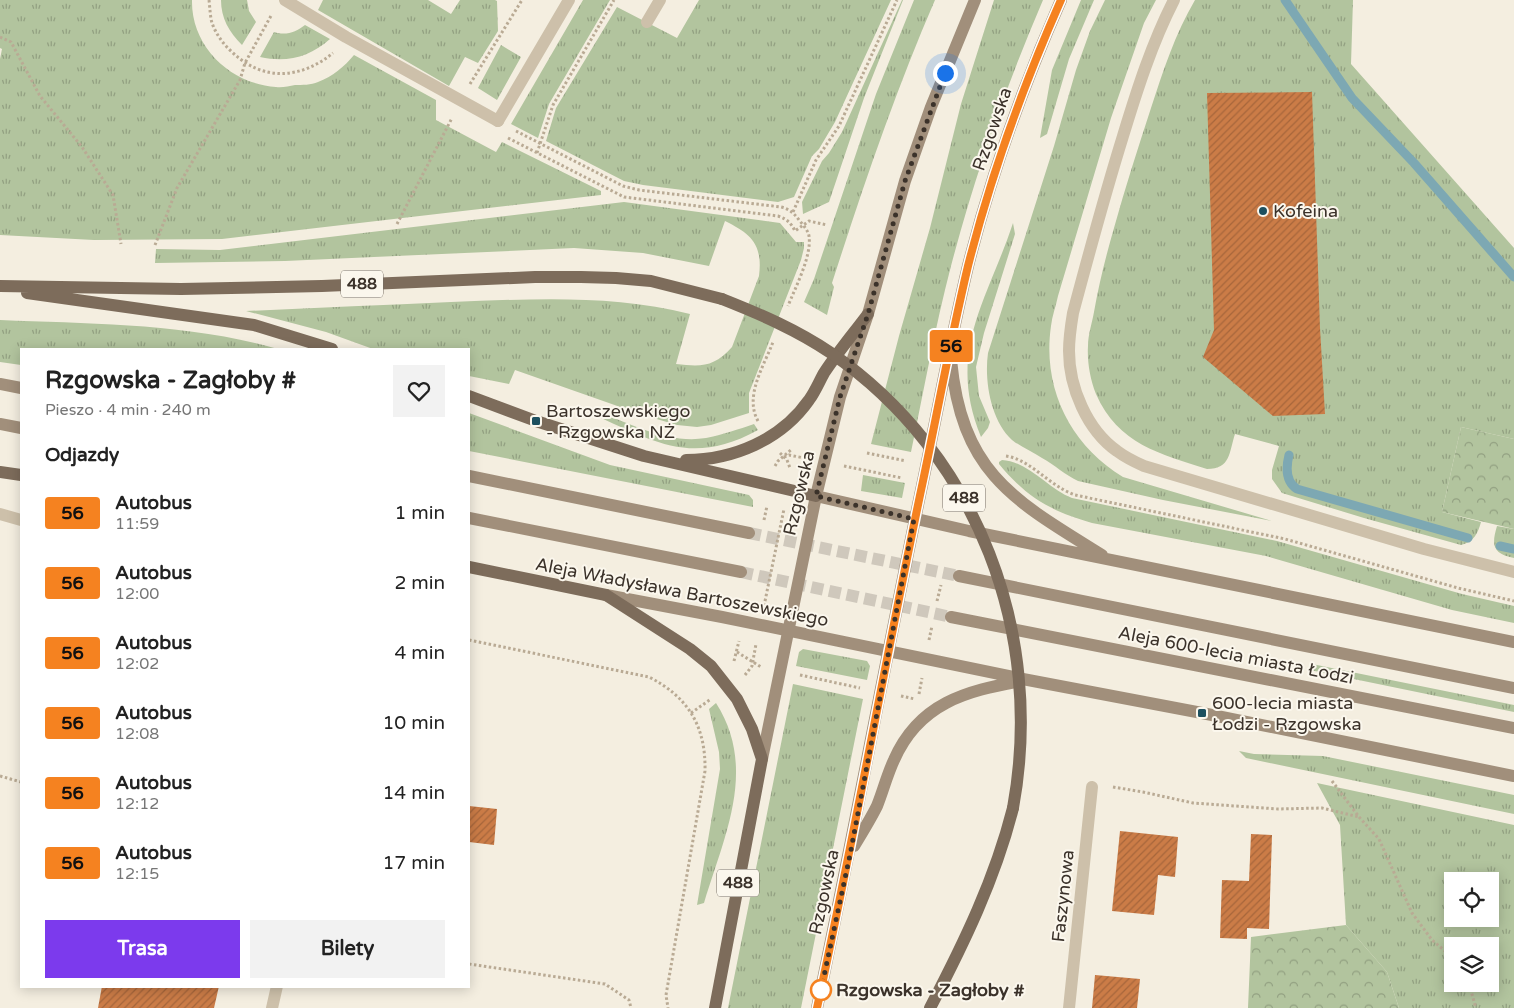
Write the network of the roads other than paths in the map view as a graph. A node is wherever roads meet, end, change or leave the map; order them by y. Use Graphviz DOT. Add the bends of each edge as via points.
graph roads {
  1 [pos="569,0"];
  2 [pos="660,0"];
  3 [pos="975,0"];
  4 [pos="1061,0"];
  5 [pos="1174,0"];
  6 [pos="280,4"];
  7 [pos="647,22"];
  8 [pos="0,288"];
  9 [pos="868,314"];
  10 [pos="329,348"];
  11 [pos="950,348"];
  12 [pos="0,384"];
  13 [pos="20,388"];
  14 [pos="470,396"];
  15 [pos="0,424"];
  16 [pos="20,428"];
  17 [pos="666,460"];
  18 [pos="0,472"];
  19 [pos="20,475"];
  20 [pos="470,476"];
  21 [pos="816,496"];
  22 [pos="0,514"];
  23 [pos="470,518"];
  24 [pos="914,519"];
  25 [pos="20,520"];
  26 [pos="749,533"];
  27 [pos="1110,560"];
  28 [pos="470,566"];
  29 [pos="741,572"];
  30 [pos="1514,572"];
  31 [pos="959,576"];
  32 [pos="606,595"];
  33 [pos="951,616"];
  34 [pos="788,630"];
  35 [pos="1514,642"];
  36 [pos="888,652"];
  37 [pos="1028,680"];
  38 [pos="1514,688"];
  39 [pos="1514,728"];
  40 [pos="762,759"];
  41 [pos="1514,776"];
  42 [pos="1092,787"];
  43 [pos="850,855"];
  44 [pos="277,988"];
  45 [pos="272,1008"];
  46 [pos="714,1008"];
  47 [pos="817,1008"];
  48 [pos="930,1008"];
  49 [pos="1069,1008"];
  1 -- 6 [label="street" via="498,121"];
  2 -- 7 [label="street"];
  3 -- 9 [label="main road, Rzgowska" via="905,181"];
  4 -- 11 [label="main road, Rzgowska" via="1017,110 987,199"];
  5 -- 30 [label="street" via="1132,106 1073,313 1070,368 1082,407 1092,425 1116,450 1144,466 1424,549"];
  8 -- 10 [label="main road" via="254,325"];
  8 -- 48 [label="main road, 488, bridge" via="190,289 535,277 651,281 722,299 759,313 830,352 863,377 888,400 939,459 980,528 1006,604 1020,685 1020,761 1013,808 1000,856 967,936"];
  9 -- 17 [label="main road" via="824,373 809,401 774,434 726,456"];
  9 -- 21 [label="main road, Rzgowska" via="840,397"];
  11 -- 24 [label="main road, Rzgowska"];
  11 -- 27 [label="main road" via="956,397 970,438 985,466 1010,494 1027,507"];
  12 -- 13 [label="main road"];
  14 -- 17 [label="main road" via="601,442"];
  15 -- 16 [label="main road"];
  17 -- 21 [label="main road"];
  18 -- 19 [label="main road"];
  20 -- 26 [label="main road"];
  21 -- 24 [label="main road"];
  21 -- 34 [label="main road, Rzgowska"];
  22 -- 25 [label="street"];
  23 -- 29 [label="main road, Aleja Władysława Bartoszewskiego"];
  24 -- 27 [label="main road"];
  24 -- 36 [label="main road, Rzgowska"];
  27 -- 35 [label="main road"];
  28 -- 32 [label="main road, Aleja Władysława Bartoszewskiego / 488"];
  31 -- 38 [label="main road, Aleja 600-lecia miasta Łodzi"];
  32 -- 34 [label="main road, Aleja Władysława Bartoszewskiego"];
  32 -- 40 [label="main road, 488" via="711,666 737,699"];
  33 -- 39 [label="main road, Aleja 600-lecia miasta Łodzi"];
  34 -- 36 [label="main road, Aleja Władysława Bartoszewskiego"];
  34 -- 40 [label="main road, Rzgowska"];
  36 -- 37 [label="main road, Aleja Władysława Bartoszewskiego"];
  36 -- 43 [label="main road, Rzgowska"];
  37 -- 41 [label="main road, Aleja Władysława Bartoszewskiego"];
  37 -- 43 [label="main road" via="956,697 916,726 894,760 877,806"];
  40 -- 46 [label="main road, Rzgowska / 488"];
  42 -- 49 [label="street, Faszynowa"];
  43 -- 47 [label="main road, Rzgowska"];
  44 -- 45 [label="street"];
}
